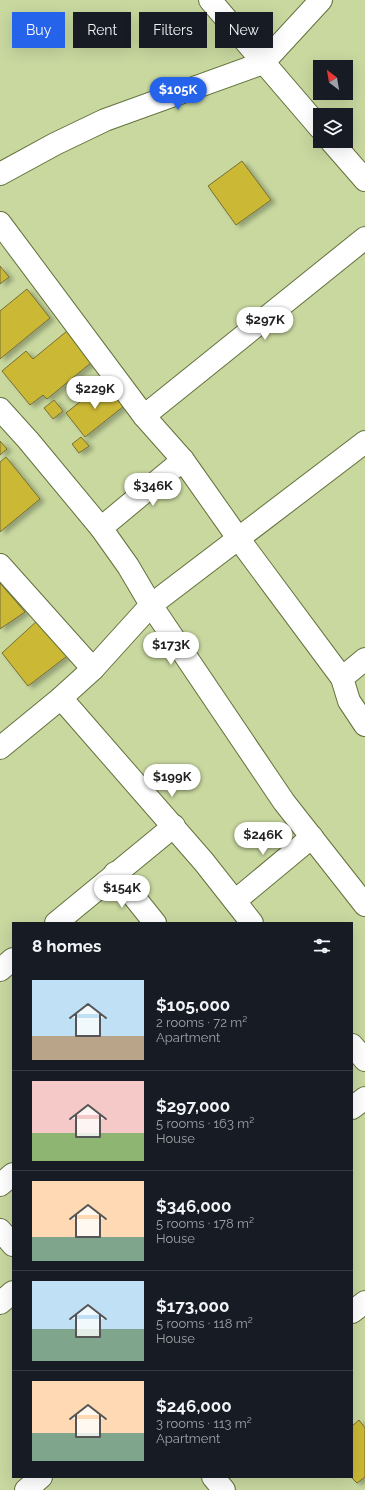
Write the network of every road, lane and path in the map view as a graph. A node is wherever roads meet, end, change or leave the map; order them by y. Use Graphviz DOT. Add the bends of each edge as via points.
graph roads {
  1 [pos="210,0"];
  2 [pos="321,0"];
  3 [pos="263,62"];
  4 [pos="313,120"];
  5 [pos="337,148"];
  6 [pos="0,174"];
  7 [pos="365,180"];
  8 [pos="0,223"];
  9 [pos="365,238"];
  10 [pos="0,409"];
  11 [pos="144,416"];
  12 [pos="365,442"];
  13 [pos="184,460"];
  14 [pos="101,528"];
  15 [pos="238,538"];
  16 [pos="0,565"];
  17 [pos="150,605"];
  18 [pos="365,659"];
  19 [pos="93,669"];
  20 [pos="342,678"];
  21 [pos="61,698"];
  22 [pos="365,725"];
  23 [pos="0,748"];
  24 [pos="174,826"];
  25 [pos="312,838"];
  26 [pos="115,873"];
  27 [pos="362,894"];
  28 [pos="235,901"];
  29 [pos="57,922"];
  30 [pos="154,922"];
  31 [pos="251,922"];
  32 [pos="12,960"];
  33 [pos="0,970"];
  34 [pos="353,1046"];
  35 [pos="365,1060"];
  36 [pos="365,1098"];
  37 [pos="353,1107"];
  38 [pos="12,1175"];
  39 [pos="0,1185"];
  40 [pos="0,1230"];
  41 [pos="12,1244"];
  42 [pos="12,1293"];
  43 [pos="365,1302"];
  44 [pos="0,1303"];
  45 [pos="353,1311"];
  46 [pos="40,1478"];
  47 [pos="214,1478"];
  48 [pos="26,1490"];
  49 [pos="224,1490"];
  1 -- 3 [label="street"];
  2 -- 3 [label="street"];
  3 -- 4 [label="street"];
  3 -- 6 [label="street" via="106,120"];
  5 -- 7 [label="street"];
  8 -- 11 [label="street"];
  9 -- 11 [label="street"];
  10 -- 14 [label="street"];
  11 -- 13 [label="street"];
  12 -- 15 [label="street"];
  13 -- 14 [label="street"];
  13 -- 15 [label="street"];
  14 -- 17 [label="street" via="128,566"];
  15 -- 17 [label="street"];
  15 -- 20 [label="street"];
  16 -- 19 [label="street"];
  17 -- 19 [label="street"];
  17 -- 25 [label="street" via="284,802"];
  18 -- 20 [label="street"];
  19 -- 21 [label="street"];
  20 -- 22 [label="street" via="349,701"];
  21 -- 23 [label="street"];
  21 -- 24 [label="street"];
  24 -- 26 [label="street"];
  24 -- 28 [label="street"];
  25 -- 27 [label="street"];
  25 -- 28 [label="street"];
  26 -- 29 [label="street"];
  26 -- 30 [label="street"];
  28 -- 31 [label="street"];
  32 -- 33 [label="street"];
  34 -- 35 [label="street"];
  36 -- 37 [label="street"];
  38 -- 39 [label="street"];
  40 -- 41 [label="street"];
  42 -- 44 [label="street"];
  43 -- 45 [label="street"];
  46 -- 48 [label="street"];
  47 -- 49 [label="street"];
}
